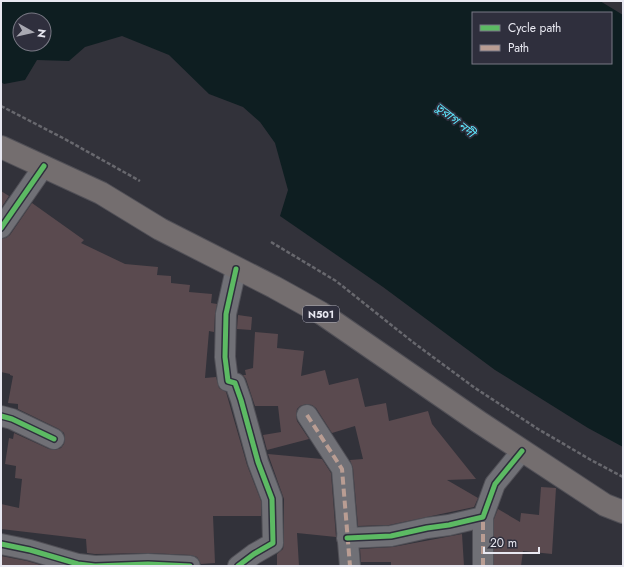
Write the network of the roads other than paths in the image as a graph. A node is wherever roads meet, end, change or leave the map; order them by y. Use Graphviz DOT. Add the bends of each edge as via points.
graph roads {
  1 [pos="1,146"];
  2 [pos="44,166"];
  3 [pos="1,228"];
  4 [pos="236,269"];
  5 [pos="307,415"];
  6 [pos="1,416"];
  7 [pos="54,439"];
  8 [pos="522,451"];
  9 [pos="623,512"];
  10 [pos="483,517"];
  11 [pos="348,538"];
  12 [pos="1,544"];
  13 [pos="190,566"];
  14 [pos="238,566"];
  15 [pos="350,566"];
  16 [pos="483,566"];
  1 -- 2 [label="highway, N501"];
  2 -- 3 [label="street"];
  2 -- 4 [label="highway, N501" via="101,193 160,229"];
  4 -- 8 [label="highway, N501" via="320,313"];
  4 -- 14 [label="street" via="226,314 225,357 228,381 235,383 258,462 272,499 273,543"];
  5 -- 11 [label="street" via="342,469"];
  6 -- 7 [label="street"];
  8 -- 9 [label="highway, N501" via="605,505"];
  8 -- 10 [label="street" via="495,484"];
  10 -- 11 [label="street" via="391,536"];
  10 -- 16 [label="street"];
  11 -- 15 [label="street"];
  12 -- 13 [label="street" via="95,566"];
}
